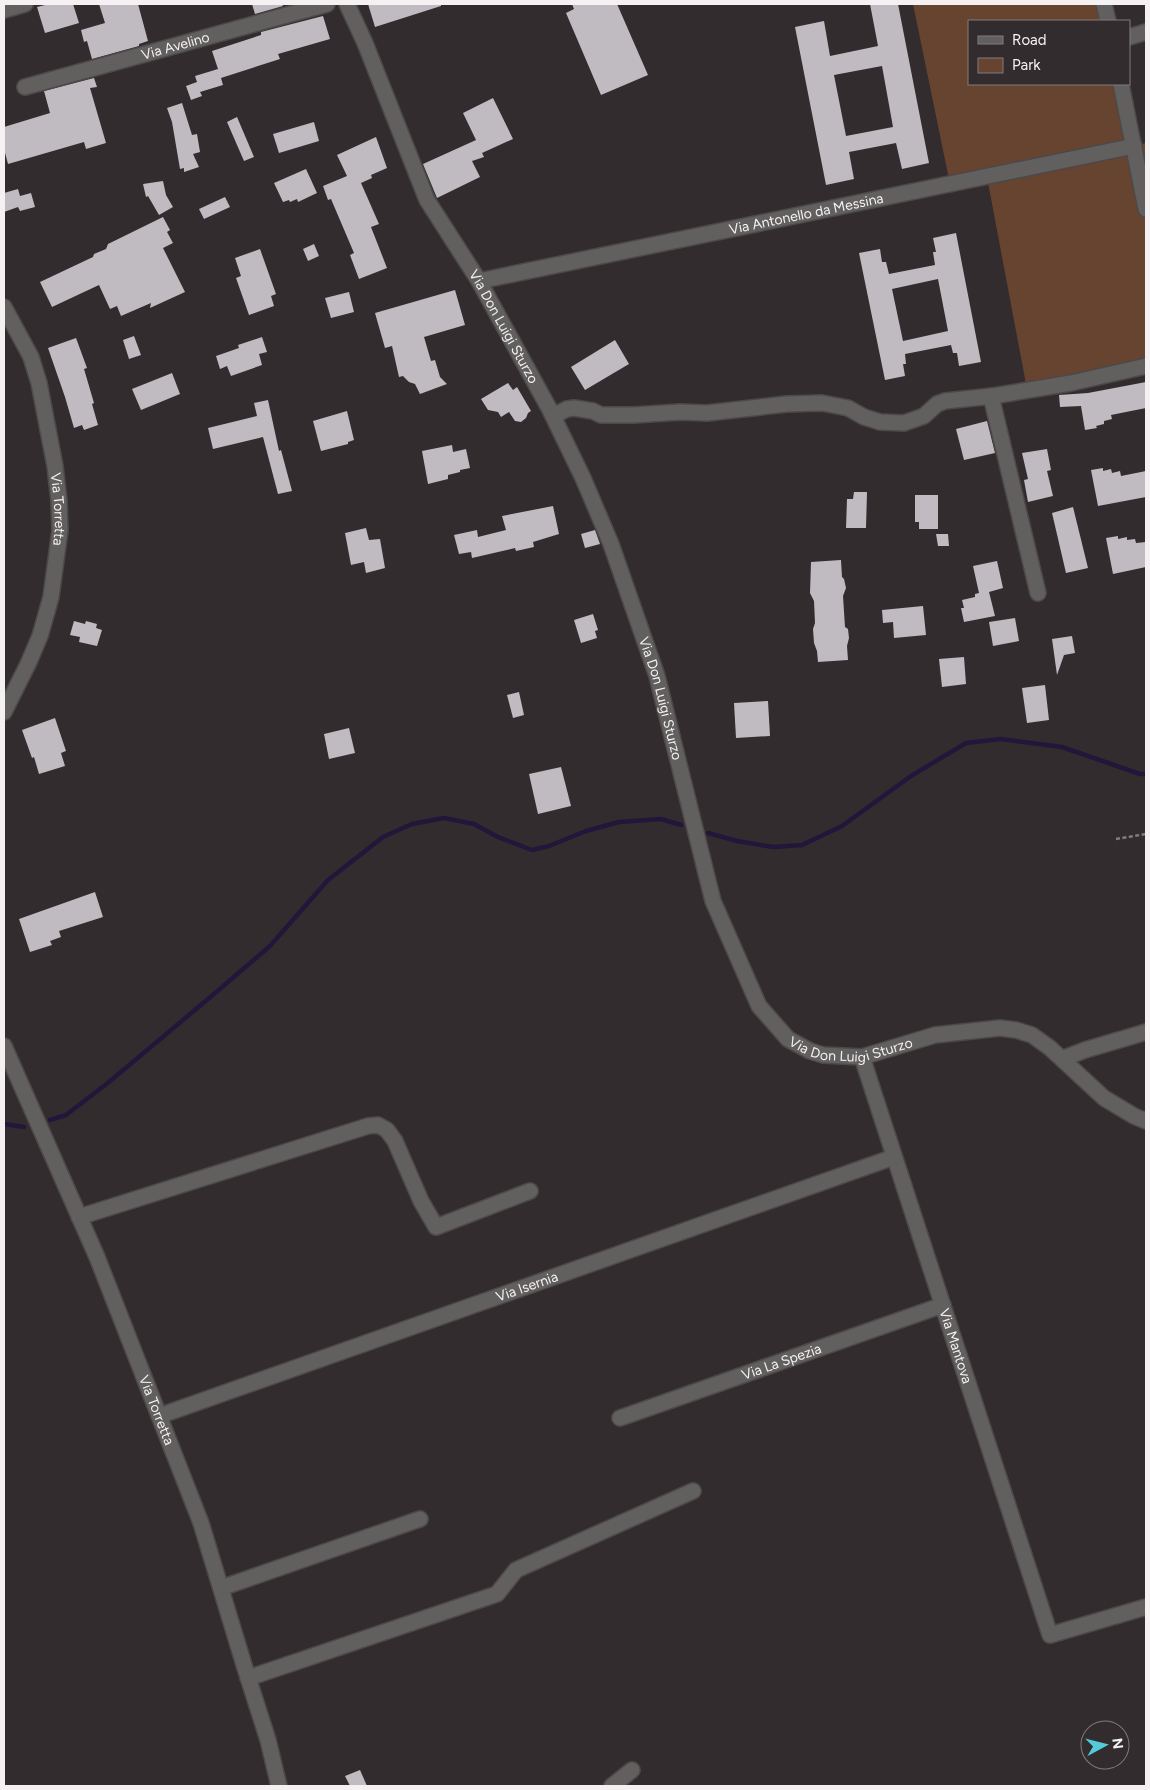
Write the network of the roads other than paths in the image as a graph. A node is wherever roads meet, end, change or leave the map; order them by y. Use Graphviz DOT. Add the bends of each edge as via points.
graph roads {
  1 [pos="25,4"];
  2 [pos="327,4"];
  3 [pos="347,4"];
  4 [pos="1104,4"];
  5 [pos="4,10"];
  6 [pos="1108,20"];
  7 [pos="1146,32"];
  8 [pos="1130,37"];
  9 [pos="1121,85"];
  10 [pos="25,87"];
  11 [pos="1134,146"];
  12 [pos="1146,209"];
  13 [pos="479,282"];
  14 [pos="4,307"];
  15 [pos="1146,366"];
  16 [pos="991,396"];
  17 [pos="553,416"];
  18 [pos="1038,593"];
  19 [pos="4,712"];
  20 [pos="1146,1032"];
  21 [pos="4,1046"];
  22 [pos="862,1056"];
  23 [pos="1062,1059"];
  24 [pos="1146,1121"];
  25 [pos="894,1157"];
  26 [pos="530,1191"];
  27 [pos="79,1217"];
  28 [pos="943,1305"];
  29 [pos="159,1416"];
  30 [pos="620,1418"];
  31 [pos="693,1491"];
  32 [pos="420,1519"];
  33 [pos="221,1588"];
  34 [pos="1146,1607"];
  35 [pos="248,1678"];
  36 [pos="632,1770"];
  37 [pos="279,1786"];
  38 [pos="612,1786"];
  1 -- 5 [label="street"];
  2 -- 10 [label="street, Via Avelino"];
  3 -- 13 [label="street, Via Don Luigi Sturzo" via="427,200"];
  4 -- 6 [label="street"];
  7 -- 8 [label="street"];
  9 -- 11 [label="street"];
  11 -- 12 [label="street"];
  11 -- 13 [label="street, Via Antonello da Messina"];
  13 -- 17 [label="street, Via Don Luigi Sturzo"];
  14 -- 19 [label="street, Via Torretta" via="31,357 39,383 56,466 60,530 51,597 40,636"];
  15 -- 16 [label="street"];
  16 -- 17 [label="street" via="945,401 924,416 904,423 880,422 848,408 822,403 707,413 634,415 601,414 574,408"];
  16 -- 18 [label="street"];
  17 -- 22 [label="street, Via Don Luigi Sturzo" via="611,544 657,676 712,902 759,1006 788,1039 810,1051 823,1055"];
  20 -- 23 [label="street"];
  21 -- 27 [label="street, Via Torretta"];
  22 -- 23 [label="street, Via Don Luigi Sturzo" via="935,1035 1000,1028 1032,1035"];
  22 -- 25 [label="street, Via Mantova"];
  23 -- 24 [label="street, Via Don Luigi Sturzo" via="1104,1098"];
  25 -- 28 [label="street, Via Mantova"];
  25 -- 29 [label="street, Via Isernia"];
  26 -- 27 [label="street" via="436,1227 395,1141 378,1124"];
  27 -- 29 [label="street, Via Torretta"];
  28 -- 30 [label="street, Via La Spezia"];
  28 -- 34 [label="street, Via Mantova" via="1050,1635"];
  29 -- 33 [label="street, Via Torretta" via="201,1523"];
  31 -- 35 [label="street" via="516,1570 497,1594"];
  32 -- 33 [label="street"];
  33 -- 35 [label="street, Via Torretta"];
  35 -- 37 [label="street, Via Torretta"];
  36 -- 38 [label="street"];
}
